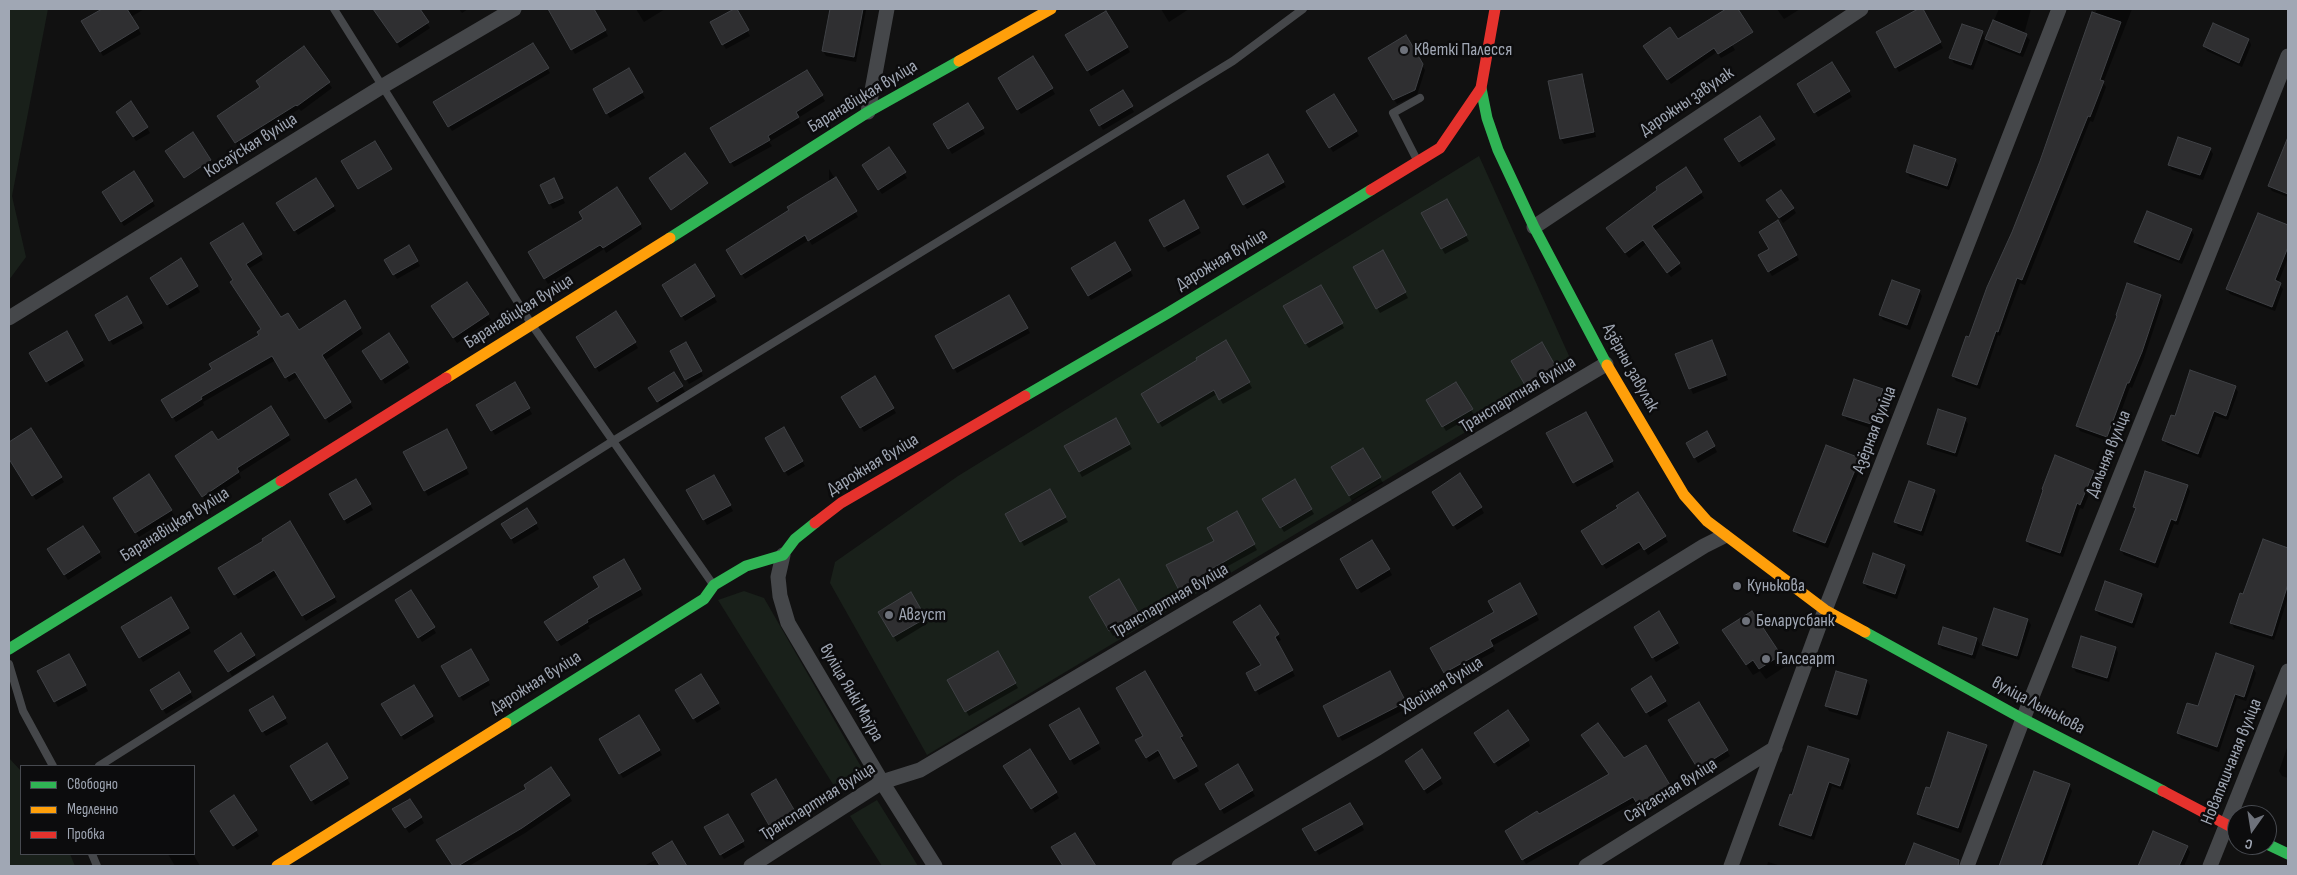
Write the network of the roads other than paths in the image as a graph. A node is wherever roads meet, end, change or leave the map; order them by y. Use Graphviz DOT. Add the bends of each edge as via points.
graph roads {
  1 [pos="334,9"];
  2 [pos="514,9"];
  3 [pos="887,9"];
  4 [pos="1051,9"];
  5 [pos="1303,9"];
  6 [pos="1495,9"];
  7 [pos="1862,9"];
  8 [pos="2059,9"];
  9 [pos="2288,56"];
  10 [pos="382,86"];
  11 [pos="1481,88"];
  12 [pos="1420,98"];
  13 [pos="868,112"];
  14 [pos="1418,162"];
  15 [pos="1534,227"];
  16 [pos="9,318"];
  17 [pos="532,325"];
  18 [pos="1606,364"];
  19 [pos="613,441"];
  20 [pos="1724,536"];
  21 [pos="783,555"];
  22 [pos="714,585"];
  23 [pos="1825,610"];
  24 [pos="9,649"];
  25 [pos="9,664"];
  26 [pos="2288,671"];
  27 [pos="2023,719"];
  28 [pos="1776,748"];
  29 [pos="52,765"];
  30 [pos="101,765"];
  31 [pos="882,782"];
  32 [pos="2240,805"];
  33 [pos="2227,824"];
  34 [pos="2227,836"];
  35 [pos="277,866"];
  36 [pos="751,866"];
  37 [pos="935,866"];
  38 [pos="1179,866"];
  39 [pos="1586,866"];
  40 [pos="1731,866"];
  41 [pos="1967,866"];
  42 [pos="2210,866"];
  1 -- 10 [label="lane"];
  2 -- 10 [label="street, Косаўская вуліца"];
  3 -- 13 [label="street"];
  4 -- 13 [label="street, Баранавіцкая вуліца"];
  5 -- 19 [label="lane" via="1233,61"];
  6 -- 11 [label="street"];
  7 -- 15 [label="street, Дарожны завулак"];
  8 -- 23 [label="street, Азёрная вуліца"];
  9 -- 27 [label="street, Дальняя вуліца"];
  10 -- 16 [label="street, Косаўская вуліца"];
  10 -- 17 [label="lane"];
  11 -- 14 [label="street, Дарожная вуліца" via="1440,148"];
  11 -- 15 [label="street, Азёрны завулак" via="1498,150"];
  12 -- 14 [label="lane" via="1393,113"];
  13 -- 17 [label="street, Баранавіцкая вуліца"];
  14 -- 21 [label="street, Дарожная вуліца" via="841,503 795,539"];
  15 -- 18 [label="street, Азёрны завулак"];
  17 -- 19 [label="lane"];
  17 -- 24 [label="street, Баранавіцкая вуліца"];
  18 -- 20 [label="street, Азёрны завулак" via="1684,495"];
  18 -- 31 [label="street, Транспартная вуліца" via="920,770"];
  19 -- 22 [label="lane"];
  19 -- 30 [label="lane"];
  20 -- 23 [label="street, Азёрны завулак"];
  20 -- 38 [label="street, Хвойная вуліца"];
  21 -- 22 [label="street, Дарожная вуліца" via="746,566"];
  21 -- 31 [label="street, вуліца Янкі Маўра" via="778,577 788,623"];
  22 -- 35 [label="street, Дарожная вуліца" via="704,598"];
  23 -- 27 [label="street, вуліца Лынькова"];
  23 -- 28 [label="street, Азёрная вуліца"];
  25 -- 29 [label="lane" via="23,711"];
  26 -- 32 [label="street, Новапяшчаная вуліца"];
  27 -- 33 [label="street, вуліца Лынькова"];
  27 -- 41 [label="street, Дальняя вуліца"];
  28 -- 39 [label="street, Саўгасная вуліца"];
  28 -- 40 [label="street, Азёрная вуліца"];
  31 -- 36 [label="street, Транспартная вуліца"];
  31 -- 37 [label="street, вуліца Янкі Маўра"];
  34 -- 42 [label="street, Новапяшчаная вуліца"];
}
